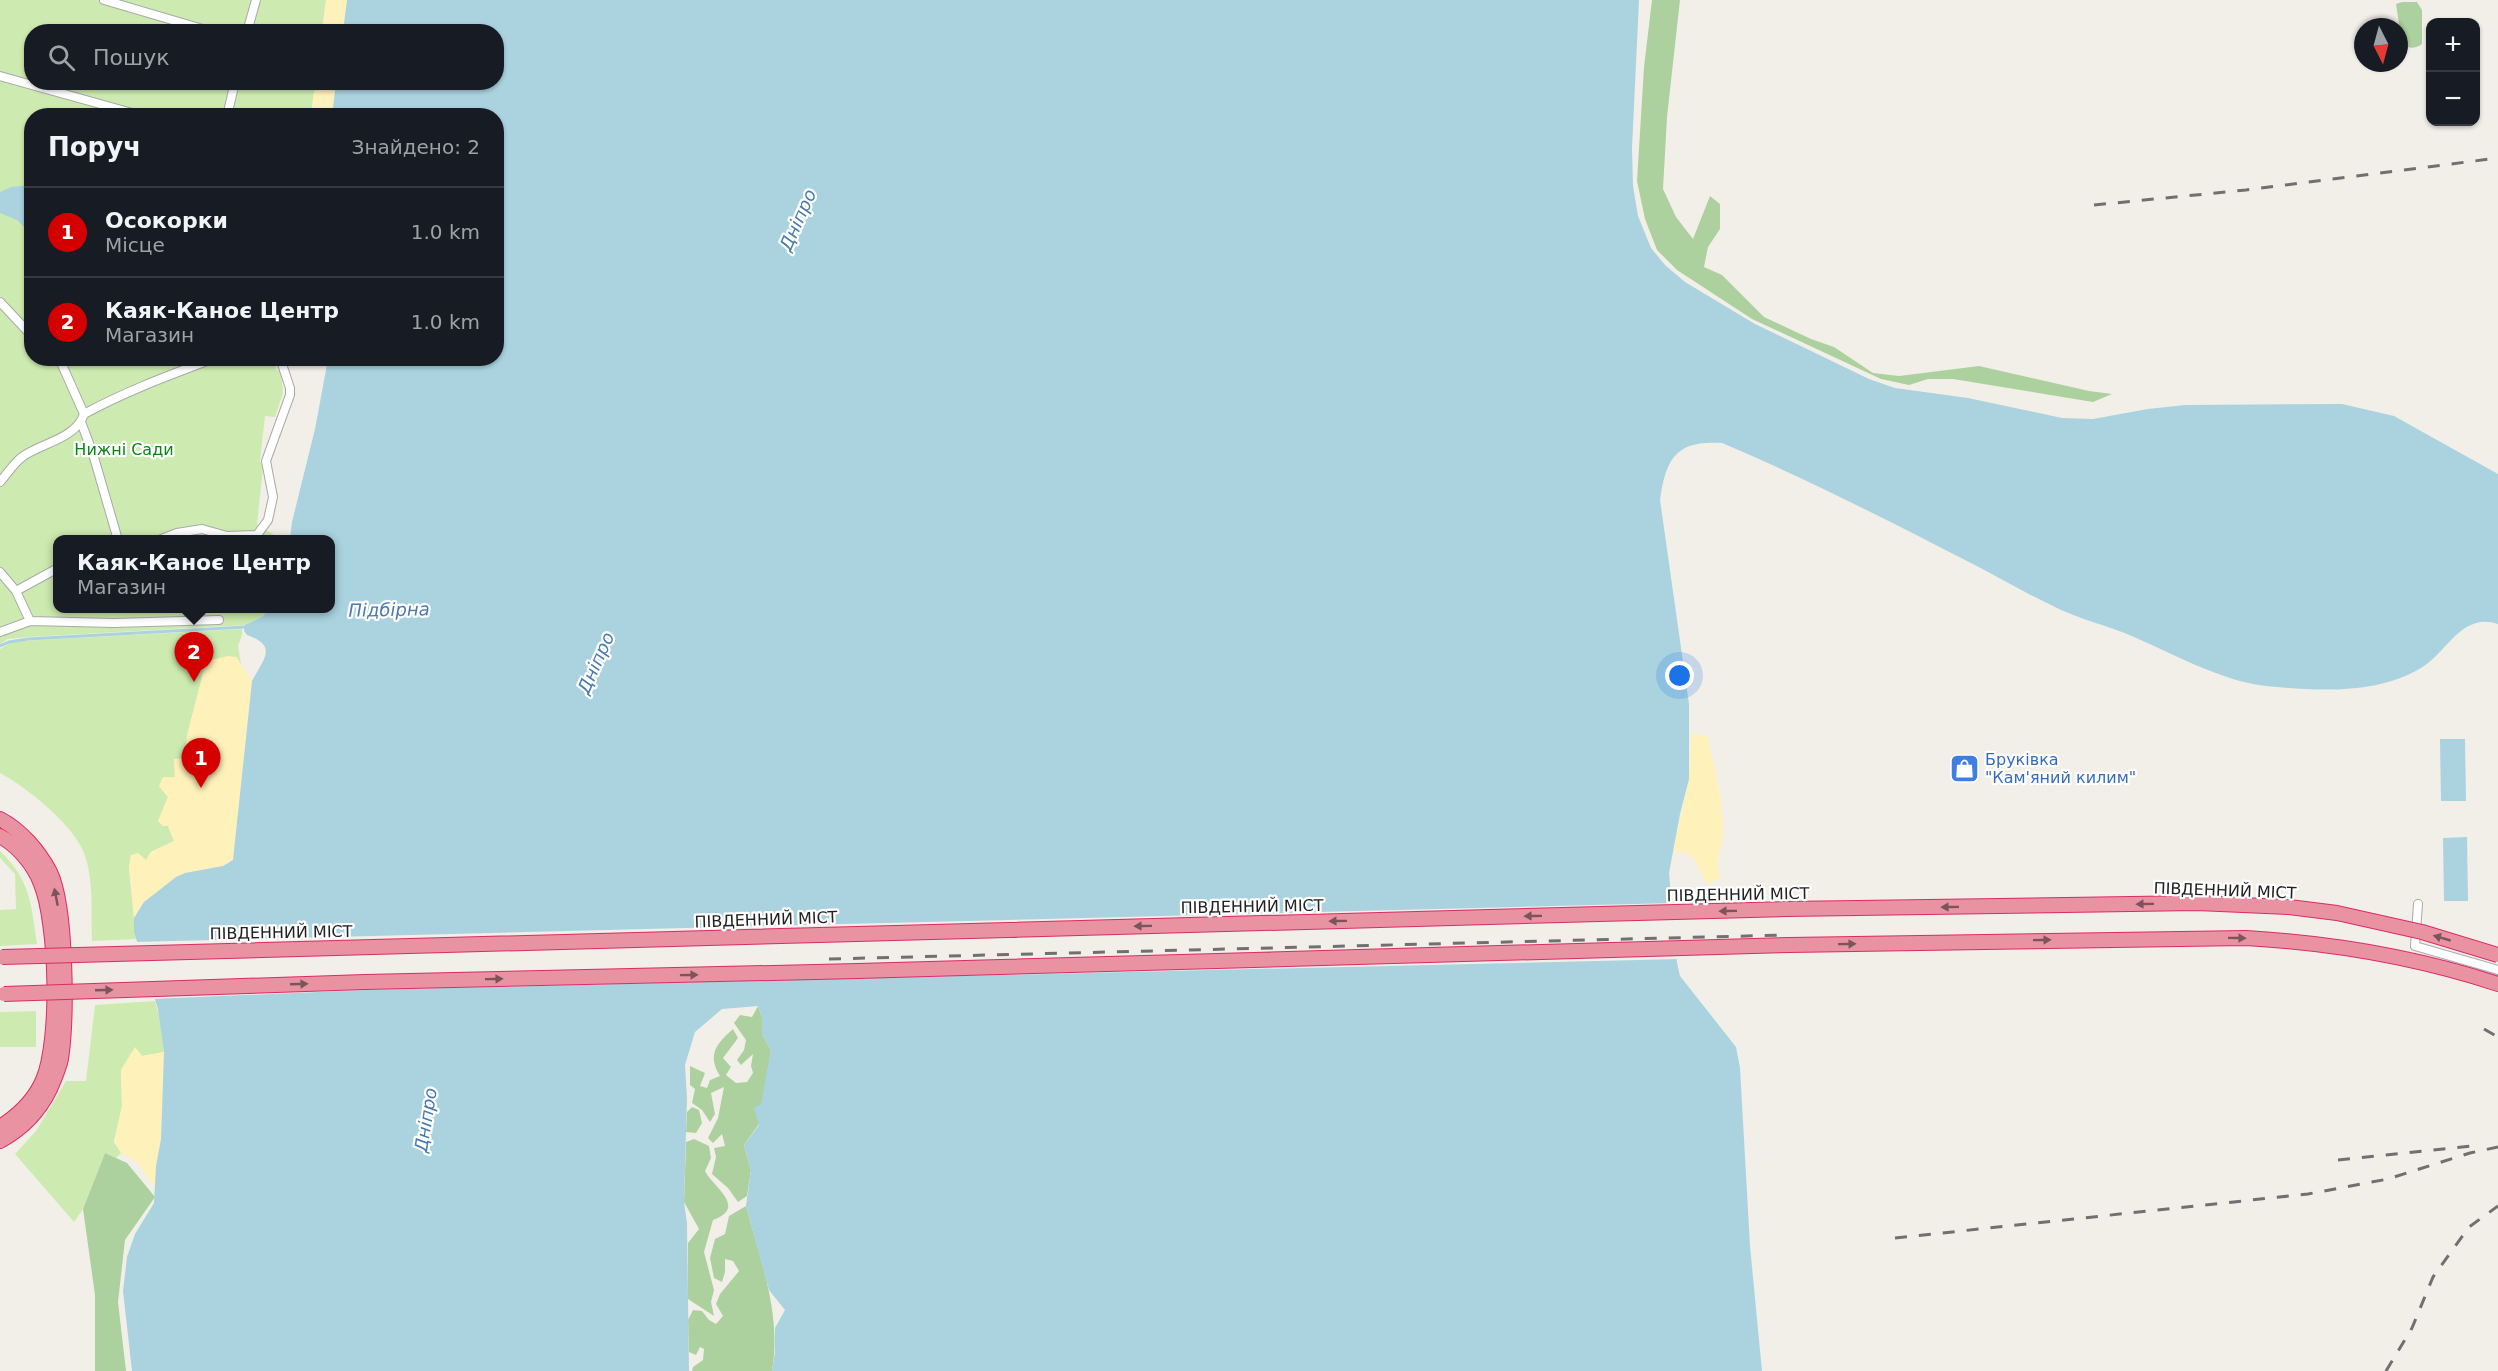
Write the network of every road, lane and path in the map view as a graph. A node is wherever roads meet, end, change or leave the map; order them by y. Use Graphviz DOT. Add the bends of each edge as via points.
graph roads {
  1 [pos="104,0"];
  2 [pos="256,0"];
  3 [pos="186,24"];
  4 [pos="249,24"];
  5 [pos="0,75"];
  6 [pos="24,82"];
  7 [pos="52,90"];
  8 [pos="233,90"];
  9 [pos="115,108"];
  10 [pos="229,108"];
  11 [pos="0,302"];
  12 [pos="24,328"];
  13 [pos="63,366"];
  14 [pos="194,366"];
  15 [pos="283,366"];
  16 [pos="84,414"];
  17 [pos="81,422"];
  18 [pos="0,482"];
  19 [pos="117,535"];
  20 [pos="172,535"];
  21 [pos="225,535"];
  22 [pos="256,535"];
  23 [pos="53,570"];
  24 [pos="0,572"];
  25 [pos="16,591"];
  26 [pos="219,620"];
  27 [pos="30,621"];
  28 [pos="0,632"];
  29 [pos="0,819"];
  30 [pos="0,836"];
  31 [pos="2418,904"];
  32 [pos="2498,955"];
  33 [pos="1,957"];
  34 [pos="2498,969"];
  35 [pos="2498,984"];
  36 [pos="2,994"];
  37 [pos="0,1127"];
  38 [pos="0,1141"];
  1 -- 3 [label="street"];
  2 -- 4 [label="street"];
  5 -- 6 [label="street"];
  7 -- 9 [label="street"];
  8 -- 10 [label="street"];
  11 -- 12 [label="street"];
  13 -- 16 [label="street"];
  14 -- 16 [label="street" via="127,392"];
  15 -- 22 [label="street" via="290,388 266,461 273,497 268,520"];
  16 -- 17 [label="street"];
  17 -- 18 [label="street" via="50,444 22,457"];
  17 -- 19 [label="street"];
  20 -- 21 [label="street" via="202,528"];
  23 -- 25 [label="street"];
  24 -- 25 [label="street"];
  25 -- 27 [label="street"];
  26 -- 27 [label="street"];
  27 -- 28 [label="street"];
  38 -- 29 [label="highway, one-way" via="28,1121 50,1090 60,1061 64,1025 63,938 51,874 26,839"];
  30 -- 37 [label="highway" via="21,852 42,885 52,941 54,1022 43,1080 32,1100"];
  31 -- 34 [label="street" via="2415,946"];
  32 -- 33 [label="highway, ПІВДЕННИЙ МІСТ, one-way, bridge" via="2422,932 2337,913 2197,903 1786,909"];
  36 -- 35 [label="highway, one-way, bridge" via="1765,945 2206,938 2285,940 2376,952"];
}
